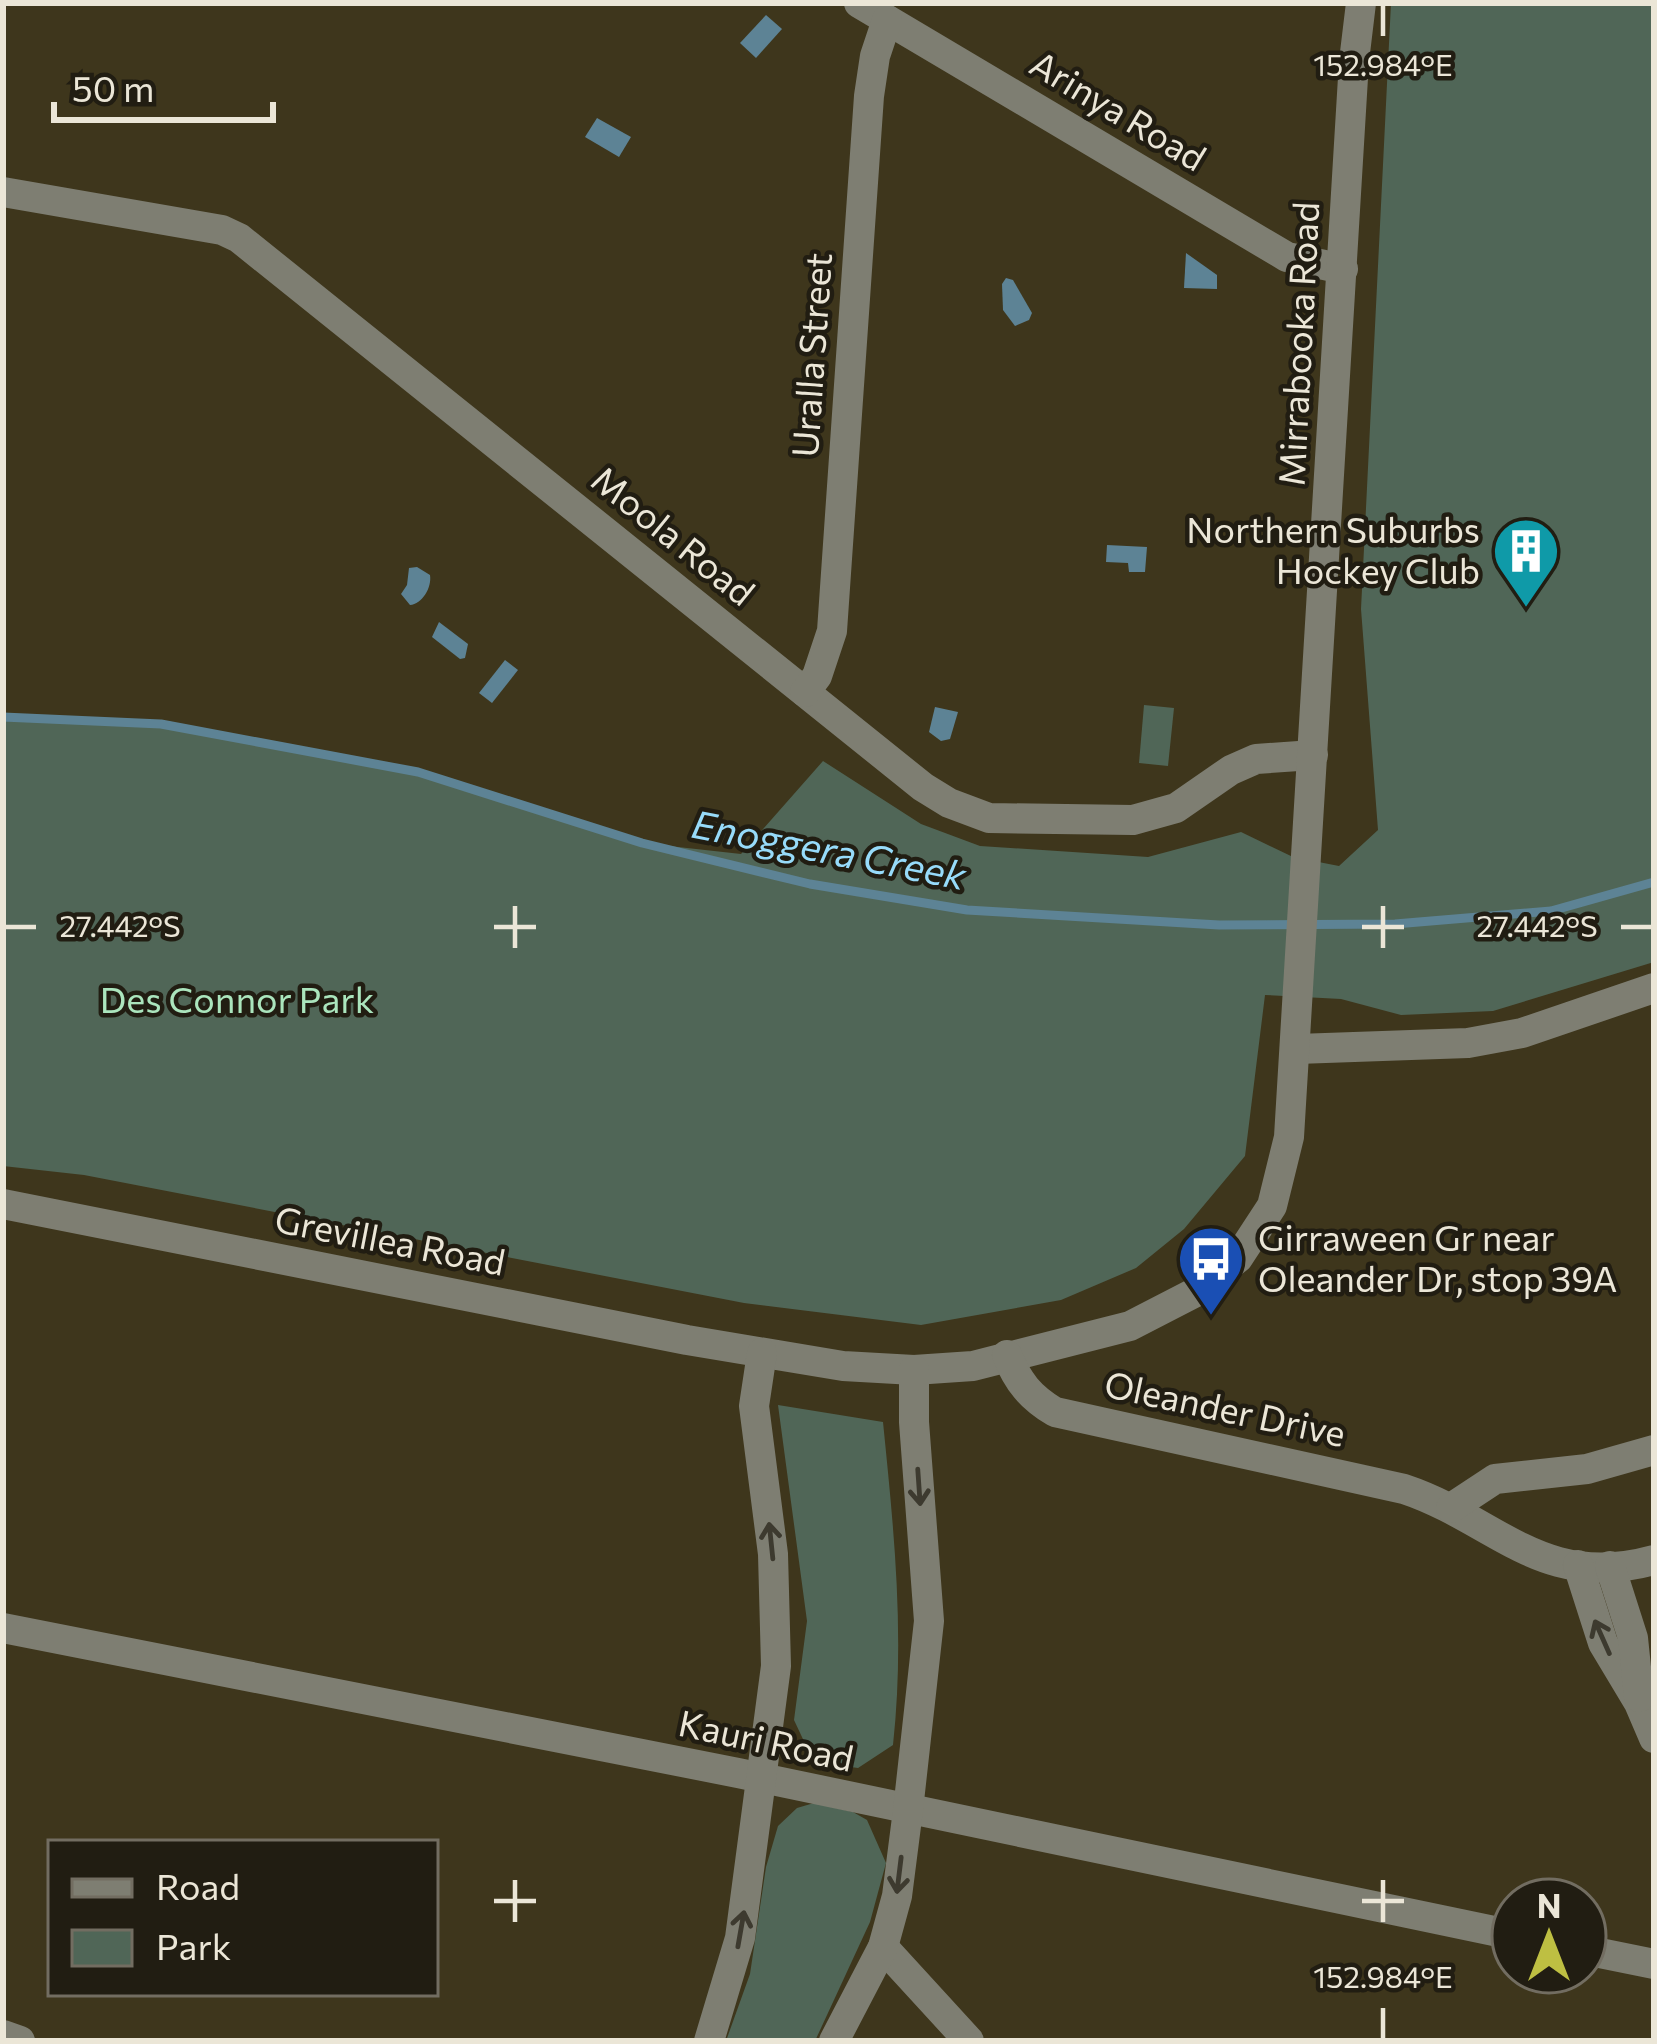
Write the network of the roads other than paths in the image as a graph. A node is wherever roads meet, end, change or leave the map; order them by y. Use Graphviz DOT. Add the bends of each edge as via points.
graph roads {
  1 [pos="860,3"];
  2 [pos="1361,3"];
  3 [pos="887,20"];
  4 [pos="3,192"];
  5 [pos="1343,269"];
  6 [pos="805,692"];
  7 [pos="1313,754"];
  8 [pos="1654,988"];
  9 [pos="1297,1049"];
  10 [pos="3,1204"];
  11 [pos="762,1353"];
  12 [pos="1007,1355"];
  13 [pos="914,1370"];
  14 [pos="1654,1450"];
  15 [pos="1451,1508"];
  16 [pos="1654,1560"];
  17 [pos="1578,1564"];
  18 [pos="1610,1566"];
  19 [pos="3,1628"];
  20 [pos="1654,1633"];
  21 [pos="1635,1659"];
  22 [pos="1639,1703"];
  23 [pos="1654,1738"];
  24 [pos="762,1778"];
  25 [pos="908,1810"];
  26 [pos="1489,1930"];
  27 [pos="883,1947"];
  28 [pos="1609,1955"];
  29 [pos="1654,1964"];
  30 [pos="3,2036"];
  31 [pos="20,2041"];
  32 [pos="709,2041"];
  33 [pos="834,2041"];
  34 [pos="969,2041"];
  1 -- 3 [label="street, Arinya Road"];
  2 -- 5 [label="street, Mirrabooka Road"];
  3 -- 5 [label="street, Arinya Road" via="1287,256"];
  3 -- 6 [label="street, Uralla Street" via="869,96 832,632"];
  4 -- 6 [label="street, Moola Road" via="234,235"];
  5 -- 7 [label="street, Mirrabooka Road"];
  6 -- 7 [label="street, Moola Road" via="923,787 989,818 1154,817 1243,764"];
  7 -- 9 [label="street, Mirrabooka Road"];
  8 -- 9 [label="street" via="1468,1043"];
  9 -- 12 [label="street, Mirrabooka Road" via="1272,1206 1238,1258 1130,1326"];
  10 -- 11 [label="street, Grevillea Road"];
  11 -- 13 [label="street, Grevillea Road"];
  24 -- 11 [label="street, one-way" via="776,1666 773,1554 754,1406"];
  12 -- 13 [label="street, Grevillea Road"];
  12 -- 15 [label="street, Oleander Drive" via="1031,1398 1055,1412 1378,1482"];
  13 -- 25 [label="street, one-way" via="929,1621"];
  14 -- 15 [label="street" via="1587,1469 1495,1479"];
  15 -- 17 [label="street, Oleander Drive" via="1520,1549"];
  16 -- 18 [label="street, Oleander Drive"];
  17 -- 18 [label="street, Oleander Drive"];
  22 -- 17 [label="street, one-way" via="1599,1633"];
  18 -- 21 [label="street"];
  19 -- 24 [label="street, Kauri Road"];
  20 -- 21 [label="street"];
  21 -- 22 [label="street"];
  22 -- 23 [label="street"];
  24 -- 25 [label="street, Kauri Road"];
  32 -- 24 [label="street, one-way" via="740,1938"];
  25 -- 26 [label="street, Kauri Road"];
  25 -- 27 [label="street, one-way"];
  27 -- 33 [label="street"];
  27 -- 34 [label="street"];
  28 -- 29 [label="street"];
  30 -- 31 [label="street"];
}
